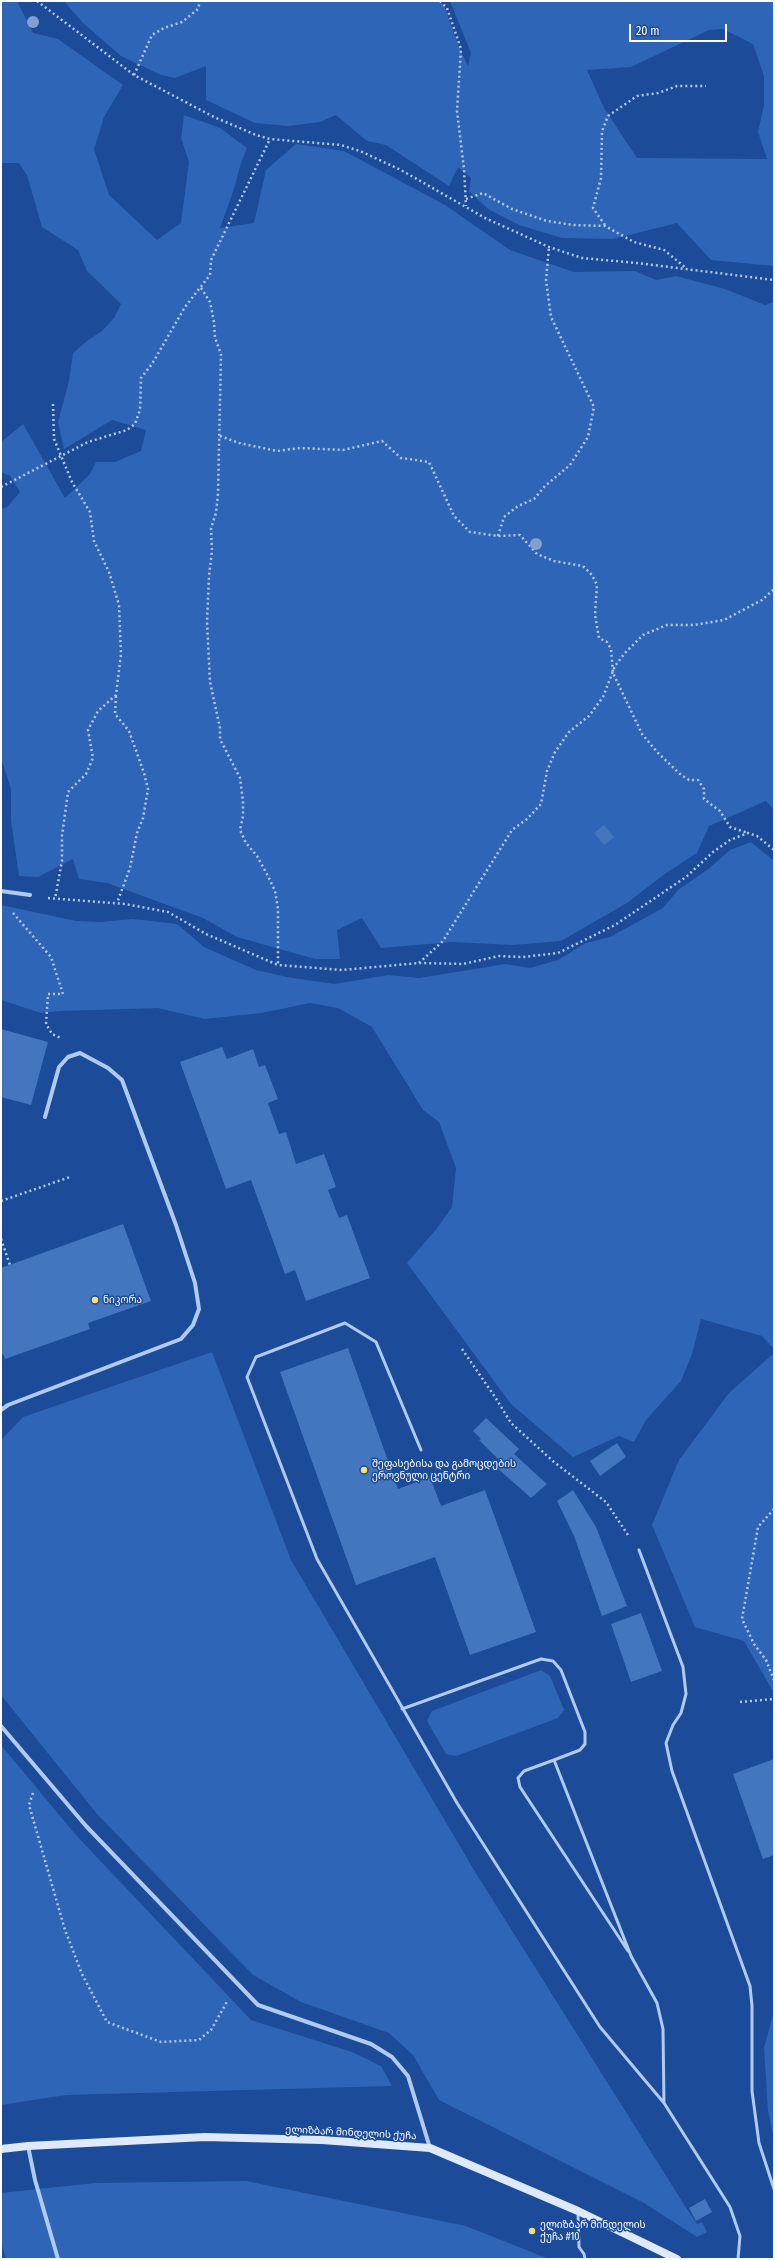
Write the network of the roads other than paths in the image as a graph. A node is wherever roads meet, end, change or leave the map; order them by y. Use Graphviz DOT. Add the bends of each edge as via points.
graph roads {
  1 [pos="1,890"];
  2 [pos="30,895"];
  3 [pos="45,1117"];
  4 [pos="1,1410"];
  5 [pos="421,1450"];
  6 [pos="639,1550"];
  7 [pos="402,1708"];
  8 [pos="1,1726"];
  9 [pos="554,1760"];
  10 [pos="631,1956"];
  11 [pos="664,2104"];
  12 [pos="28,2146"];
  13 [pos="430,2148"];
  14 [pos="1,2149"];
  15 [pos="774,2189"];
  16 [pos="578,2211"];
  17 [pos="58,2259"];
  18 [pos="585,2259"];
  19 [pos="677,2259"];
  20 [pos="738,2259"];
  1 -- 2 [label="street"];
  3 -- 4 [label="street" via="59,1067 68,1057 80,1053 85,1055 108,1068 122,1080 176,1225 194,1283 199,1309 193,1325 180,1339 8,1404"];
  5 -- 7 [label="lane" via="376,1342 345,1323 256,1357 247,1377 318,1559"];
  6 -- 15 [label="lane" via="683,1667 686,1694 681,1713 666,1743 672,1771 750,1986 752,2091 759,2143"];
  7 -- 9 [label="lane" via="541,1659 553,1661 561,1670 584,1732 585,1744 580,1750"];
  7 -- 11 [label="lane" via="457,1803 600,2027"];
  8 -- 13 [label="street" via="86,1826 258,2004 371,2044 392,2057 408,2076"];
  9 -- 10 [label="lane"];
  9 -- 10 [label="lane" via="524,1771 518,1778 520,1787"];
  10 -- 11 [label="lane" via="658,2010 662,2029"];
  11 -- 20 [label="lane" via="730,2207 740,2236"];
  12 -- 13 [label="street, ელიზბარ მინდელის ქუჩა" via="205,2137 322,2140"];
  12 -- 14 [label="street, ელიზბარ მინდელის ქუჩა"];
  12 -- 17 [label="street"];
  13 -- 16 [label="street, ელიზბარ მინდელის ქუჩა"];
  16 -- 18 [label="lane" via="579,2247"];
  16 -- 19 [label="street, ელიზბარ მინდელის ქუჩა"];
}
